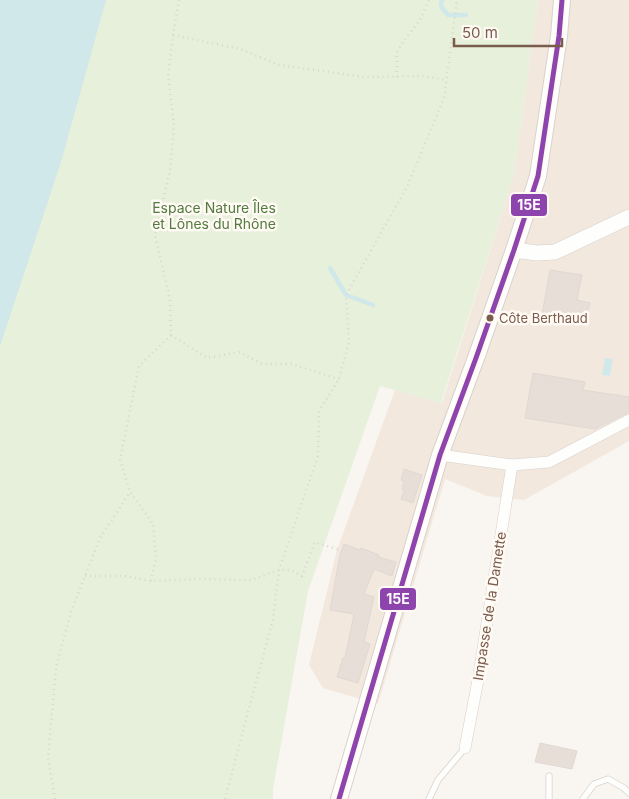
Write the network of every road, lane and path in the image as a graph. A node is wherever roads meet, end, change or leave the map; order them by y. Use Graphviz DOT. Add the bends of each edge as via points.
graph roads {
  1 [pos="179,0"];
  2 [pos="430,0"];
  3 [pos="457,0"];
  4 [pos="562,0"];
  5 [pos="172,35"];
  6 [pos="397,77"];
  7 [pos="447,80"];
  8 [pos="629,217"];
  9 [pos="514,250"];
  10 [pos="171,335"];
  11 [pos="339,379"];
  12 [pos="629,420"];
  13 [pos="440,455"];
  14 [pos="512,465"];
  15 [pos="130,492"];
  16 [pos="340,550"];
  17 [pos="279,570"];
  18 [pos="85,576"];
  19 [pos="151,581"];
  20 [pos="465,748"];
  21 [pos="550,776"];
  22 [pos="629,793"];
  23 [pos="54,799"];
  24 [pos="225,799"];
  25 [pos="339,799"];
  26 [pos="429,799"];
  27 [pos="549,799"];
  28 [pos="583,799"];
  1 -- 5 [label="path"];
  2 -- 6 [label="path" via="397,52"];
  3 -- 7 [label="path"];
  4 -- 9 [label="main road" via="538,176"];
  5 -- 6 [label="path" via="240,49 280,65 365,78"];
  5 -- 10 [label="path" via="168,76 174,124 170,172 154,235 170,300"];
  6 -- 7 [label="path"];
  7 -- 11 [label="path" via="444,98 408,185 346,295 349,342"];
  8 -- 9 [label="street" via="555,252"];
  9 -- 13 [label="main road"];
  10 -- 11 [label="path" via="207,358 240,352 262,364 291,364"];
  10 -- 15 [label="path" via="139,366 120,460"];
  11 -- 17 [label="path" via="319,411 318,456"];
  12 -- 14 [label="street" via="549,462"];
  13 -- 14 [label="street"];
  13 -- 25 [label="main road"];
  14 -- 20 [label="street, Impasse de la Damette"];
  15 -- 18 [label="path" via="100,538"];
  15 -- 19 [label="path" via="153,524 156,560"];
  16 -- 17 [label="path" via="315,542 302,576 291,570"];
  17 -- 19 [label="path" via="251,580"];
  17 -- 24 [label="path" via="273,620"];
  18 -- 19 [label="path" via="125,576"];
  18 -- 23 [label="path" via="56,667 48,758"];
  20 -- 26 [label="lane" via="438,780"];
  21 -- 27 [label="lane"];
  22 -- 28 [label="lane" via="608,778 594,784"];
}
